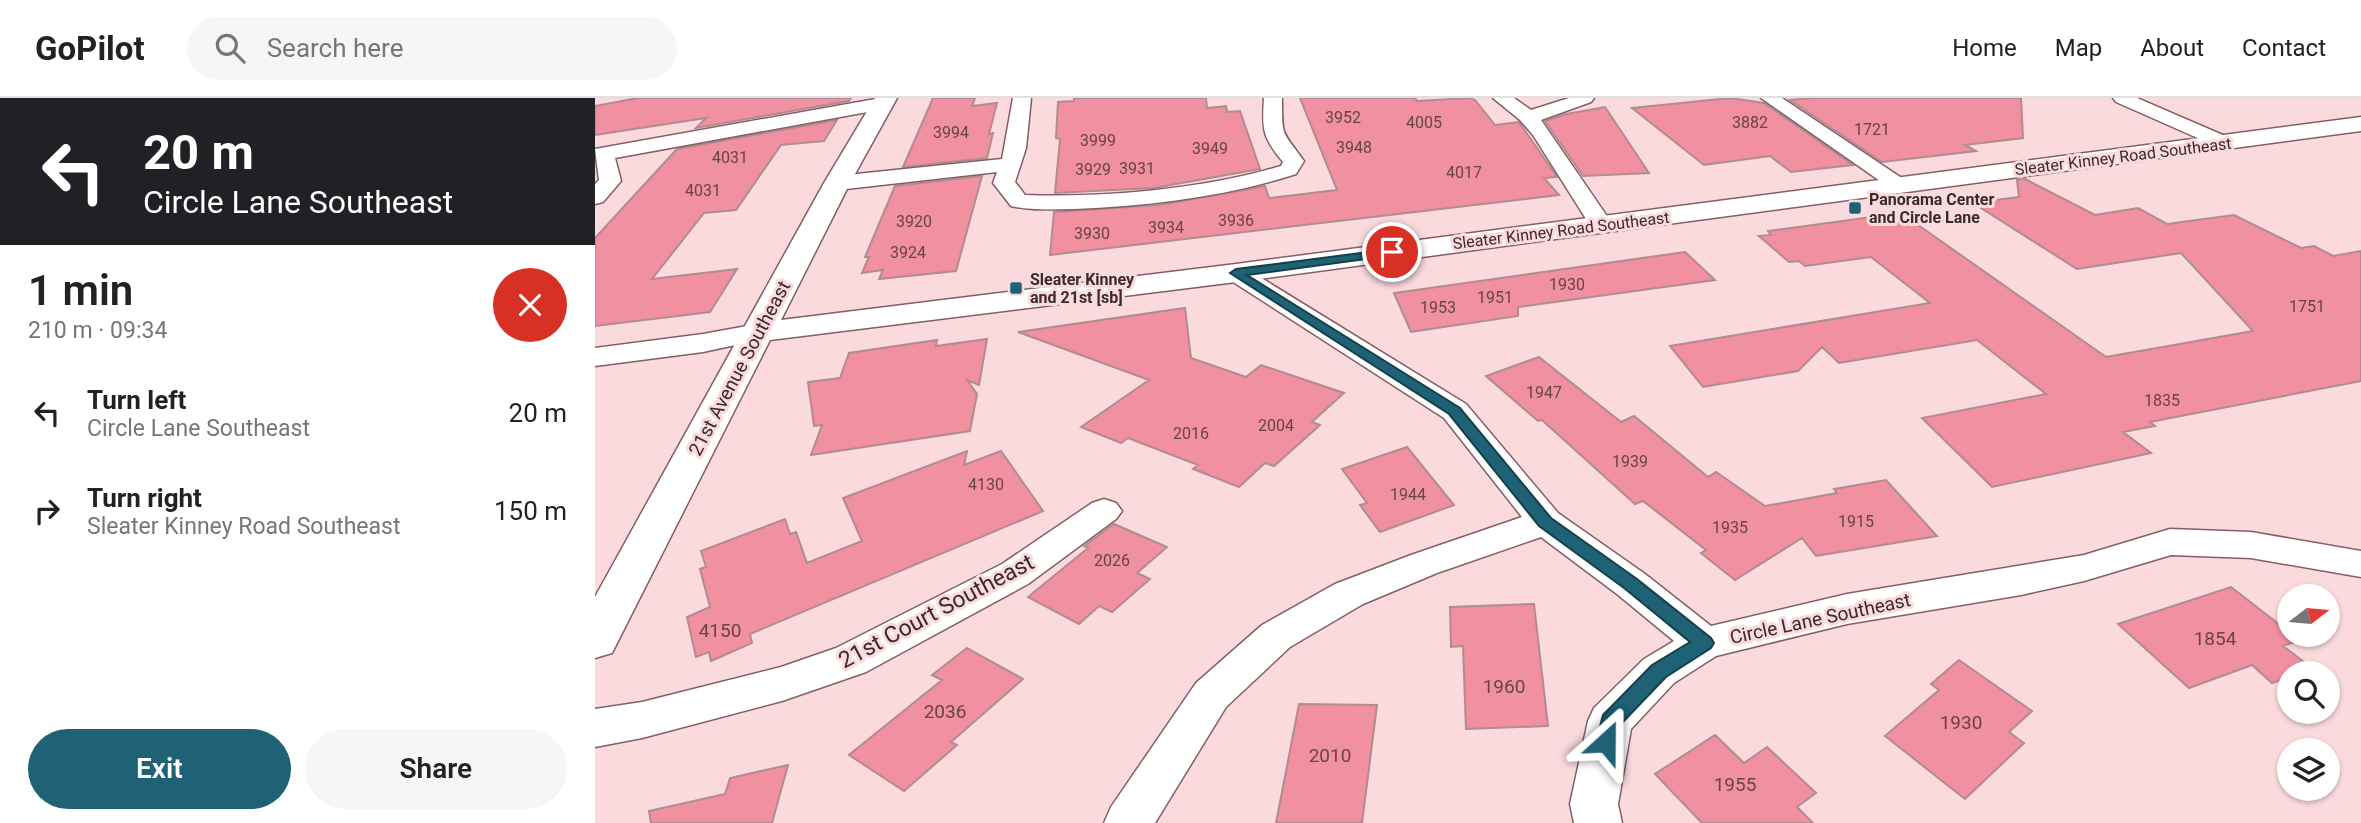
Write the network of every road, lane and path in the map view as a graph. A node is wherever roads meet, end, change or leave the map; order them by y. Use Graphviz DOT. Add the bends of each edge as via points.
graph roads {
  1 [pos="1022,98"];
  2 [pos="1273,98"];
  3 [pos="1502,98"];
  4 [pos="1585,98"];
  5 [pos="1770,98"];
  6 [pos="2122,98"];
  7 [pos="885,100"];
  8 [pos="1527,116"];
  9 [pos="2361,124"];
  10 [pos="2225,143"];
  11 [pos="595,156"];
  12 [pos="1010,164"];
  13 [pos="837,183"];
  14 [pos="1901,185"];
  15 [pos="595,197"];
  16 [pos="1601,225"];
  17 [pos="1236,273"];
  18 [pos="758,332"];
  19 [pos="595,357"];
  20 [pos="1104,511"];
  21 [pos="1545,522"];
  22 [pos="2361,564"];
  23 [pos="595,640"];
  24 [pos="1704,643"];
  25 [pos="595,729"];
  26 [pos="1128,823"];
  27 [pos="1598,823"];
  1 -- 12 [label="street"];
  2 -- 12 [label="street" via="1272,129 1294,161 1289,170 1276,175 1136,199 1065,204 1019,201 1004,183"];
  3 -- 8 [label="street"];
  4 -- 8 [label="street"];
  5 -- 14 [label="street"];
  6 -- 10 [label="street"];
  7 -- 11 [label="street"];
  7 -- 13 [label="street, 21st Avenue Southeast"];
  8 -- 16 [label="street"];
  9 -- 10 [label="street, Sleater Kinney Road Southeast"];
  10 -- 14 [label="street, Sleater Kinney Road Southeast"];
  11 -- 15 [label="street" via="607,161 610,181"];
  12 -- 13 [label="street"];
  13 -- 18 [label="street, 21st Avenue Southeast"];
  14 -- 16 [label="street, Sleater Kinney Road Southeast"];
  16 -- 17 [label="street, Sleater Kinney Road Southeast"];
  17 -- 18 [label="street, Sleater Kinney Road Southeast"];
  17 -- 21 [label="street, Circle Lane Southeast" via="1455,411"];
  18 -- 19 [label="street, Sleater Kinney Road Southeast"];
  18 -- 23 [label="street, 21st Avenue Southeast"];
  20 -- 25 [label="street, 21st Court Southeast" via="1015,574 851,660 782,684"];
  21 -- 24 [label="street, Circle Lane Southeast"];
  21 -- 26 [label="street" via="1349,594 1276,636 1211,695"];
  22 -- 24 [label="street, Circle Lane Southeast" via="2251,545 2170,542 2084,568 1847,609"];
  24 -- 27 [label="street" via="1659,671 1610,721 1594,804"];
}
